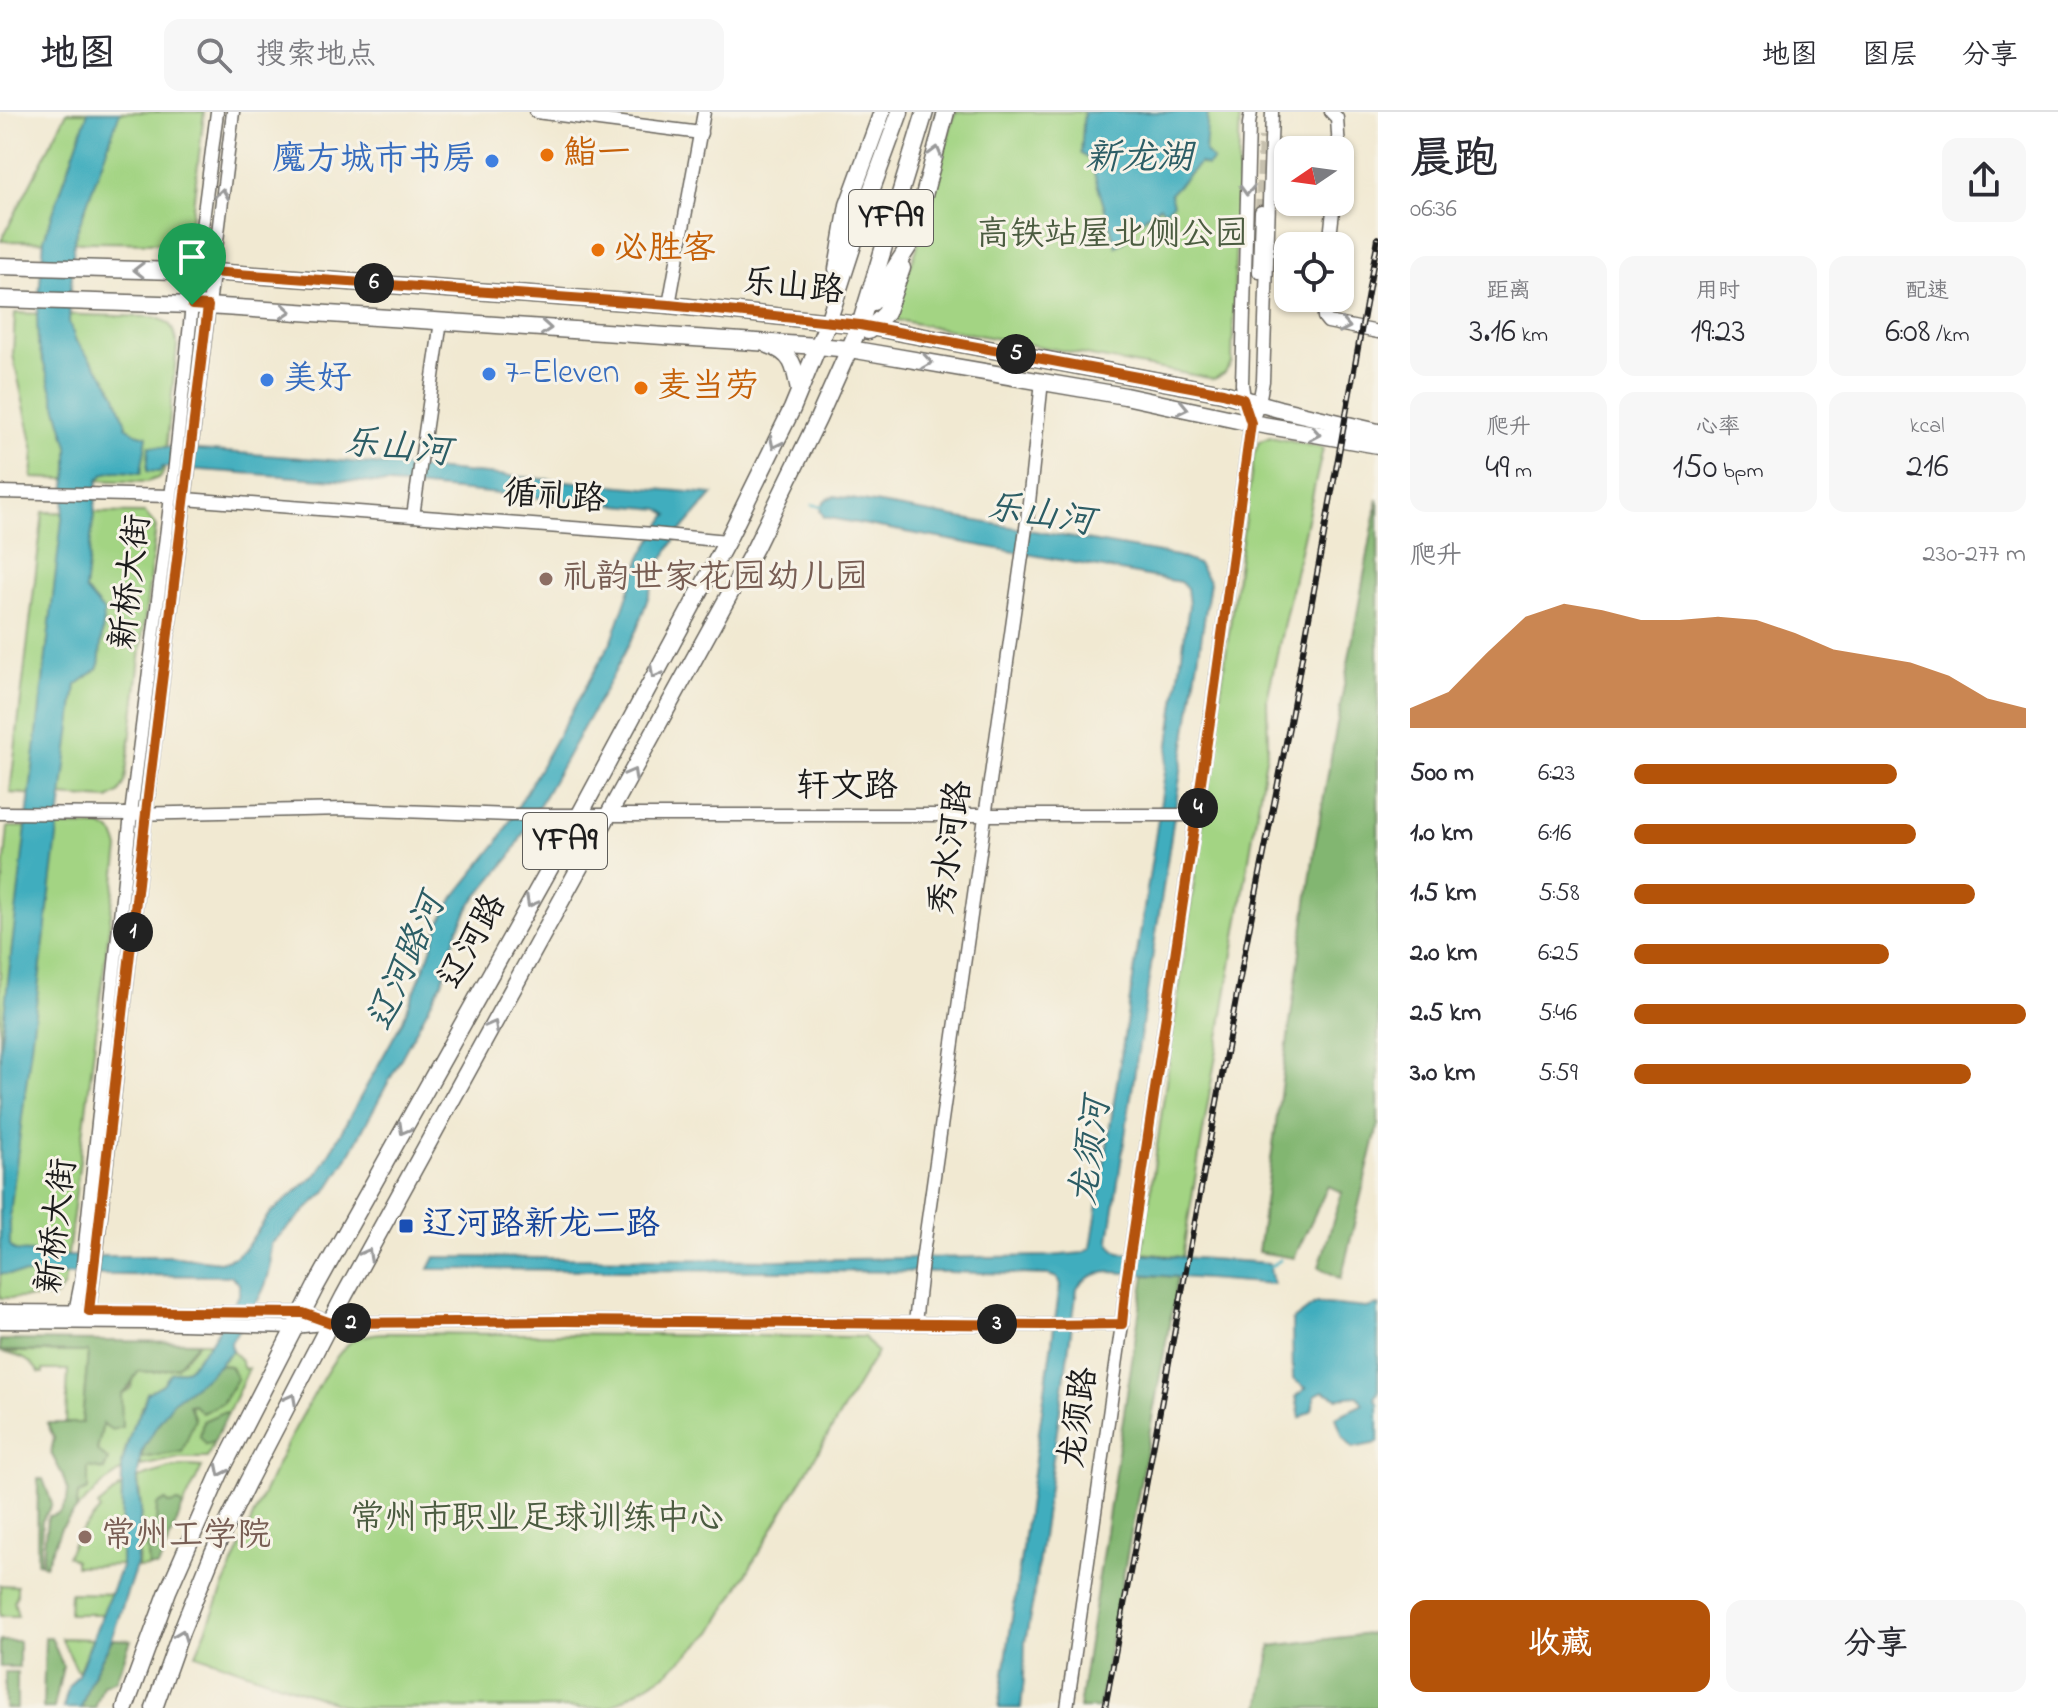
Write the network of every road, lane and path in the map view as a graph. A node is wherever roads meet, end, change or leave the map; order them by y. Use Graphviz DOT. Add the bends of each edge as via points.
graph roads {
  1 [pos="217,112"];
  2 [pos="233,112"];
  3 [pos="536,112"];
  4 [pos="704,112"];
  5 [pos="882,112"];
  6 [pos="900,112"];
  7 [pos="925,112"];
  8 [pos="946,112"];
  9 [pos="1251,112"];
  10 [pos="1272,112"];
  11 [pos="1334,115"];
  12 [pos="701,133"];
  13 [pos="1337,136"];
  14 [pos="1261,212"];
  15 [pos="0,266"];
  16 [pos="204,271"];
  17 [pos="0,299"];
  18 [pos="669,305"];
  19 [pos="200,306"];
  20 [pos="1324,312"];
  21 [pos="441,321"];
  22 [pos="828,322"];
  23 [pos="866,326"];
  24 [pos="1378,332"];
  25 [pos="759,342"];
  26 [pos="817,346"];
  27 [pos="850,349"];
  28 [pos="1042,381"];
  29 [pos="799,393"];
  30 [pos="1252,401"];
  31 [pos="1319,418"];
  32 [pos="1251,423"];
  33 [pos="1378,424"];
  34 [pos="1378,432"];
  35 [pos="1378,445"];
  36 [pos="182,466"];
  37 [pos="0,492"];
  38 [pos="171,496"];
  39 [pos="185,499"];
  40 [pos="413,516"];
  41 [pos="727,541"];
  42 [pos="0,813"];
  43 [pos="146,813"];
  44 [pos="131,814"];
  45 [pos="985,815"];
  46 [pos="1196,815"];
  47 [pos="579,816"];
  48 [pos="609,816"];
  49 [pos="91,1250"];
  50 [pos="0,1311"];
  51 [pos="82,1315"];
  52 [pos="299,1320"];
  53 [pos="0,1322"];
  54 [pos="331,1323"];
  55 [pos="915,1323"];
  56 [pos="1122,1324"];
  57 [pos="125,1708"];
  58 [pos="154,1708"];
  59 [pos="1067,1708"];
  1 -- 16 [label="street, 新桥大街"];
  16 -- 2 [label="street, 新桥大街, one-way"];
  3 -- 12 [label="street"];
  4 -- 12 [label="street"];
  5 -- 22 [label="main road" via="848,205"];
  6 -- 22 [label="main road, 辽河路 / YFA9"];
  7 -- 23 [label="main road, 辽河路 / YFA9"];
  23 -- 8 [label="main road, one-way" via="912,241"];
  9 -- 30 [label="street, 龙须路, one-way" via="1242,384"];
  10 -- 30 [label="street, 龙须路" via="1263,374"];
  11 -- 13 [label="street"];
  12 -- 18 [label="street"];
  14 -- 30 [label="street"];
  16 -- 15 [label="main road, 乐山路, one-way"];
  16 -- 18 [label="main road, 乐山路"];
  16 -- 19 [label="street, 新桥大街"];
  17 -- 19 [label="main road, 乐山路"];
  18 -- 22 [label="main road, 乐山路"];
  19 -- 21 [label="main road, 乐山路, one-way"];
  19 -- 36 [label="street, 新桥大街" via="199,392 185,434"];
  20 -- 24 [label="street, one-way" via="1328,322"];
  21 -- 25 [label="main road, 乐山路, one-way"];
  21 -- 40 [label="street"];
  22 -- 23 [label="main road, 乐山路"];
  22 -- 26 [label="main road, 辽河路 / YFA9"];
  23 -- 27 [label="main road, 辽河路 / YFA9"];
  23 -- 30 [label="main road, 乐山路"];
  25 -- 26 [label="main road, 乐山路"];
  25 -- 29 [label="main road" via="790,359"];
  26 -- 27 [label="main road, 乐山路"];
  26 -- 29 [label="main road, 辽河路 / YFA9"];
  27 -- 28 [label="main road, 乐山路, one-way"];
  48 -- 27 [label="main road, 辽河路 / YFA9, one-way" via="755,548"];
  28 -- 32 [label="main road, 乐山路, one-way"];
  28 -- 45 [label="street, 秀水河路"];
  29 -- 41 [label="main road, 辽河路 / YFA9, one-way"];
  30 -- 31 [label="main road, 乐山路"];
  30 -- 32 [label="street, 龙须路"];
  31 -- 33 [label="main road"];
  31 -- 34 [label="main road, 乐山路"];
  32 -- 35 [label="main road, 乐山路, one-way"];
  32 -- 46 [label="street, 龙须路"];
  36 -- 38 [label="street, 新桥大街"];
  36 -- 39 [label="street, 新桥大街"];
  37 -- 38 [label="street"];
  38 -- 44 [label="street, 新桥大街"];
  39 -- 40 [label="street, 循礼路"];
  39 -- 43 [label="street, 新桥大街"];
  40 -- 41 [label="street, 循礼路"];
  41 -- 47 [label="main road, 辽河路 / YFA9, one-way"];
  42 -- 44 [label="street"];
  43 -- 44 [label="street"];
  43 -- 47 [label="street, 轩文路" via="346,809"];
  43 -- 49 [label="street, 新桥大街"];
  44 -- 49 [label="street, 新桥大街"];
  45 -- 46 [label="street, 轩文路"];
  45 -- 48 [label="street, 轩文路"];
  45 -- 55 [label="street, 秀水河路"];
  46 -- 56 [label="street, 龙须路"];
  47 -- 48 [label="street, 轩文路"];
  47 -- 52 [label="main road, 辽河路 / YFA9, one-way"];
  54 -- 48 [label="main road, 辽河路 / YFA9, one-way"];
  49 -- 51 [label="street, 新桥大街"];
  50 -- 51 [label="street"];
  51 -- 52 [label="street"];
  51 -- 53 [label="street"];
  52 -- 54 [label="street"];
  52 -- 57 [label="main road, 辽河路 / YFA9, one-way" via="188,1543"];
  54 -- 55 [label="street"];
  58 -- 54 [label="main road, 辽河路 / YFA9, one-way" via="213,1553"];
  55 -- 56 [label="street"];
  56 -- 59 [label="street, 龙须路"];
}
